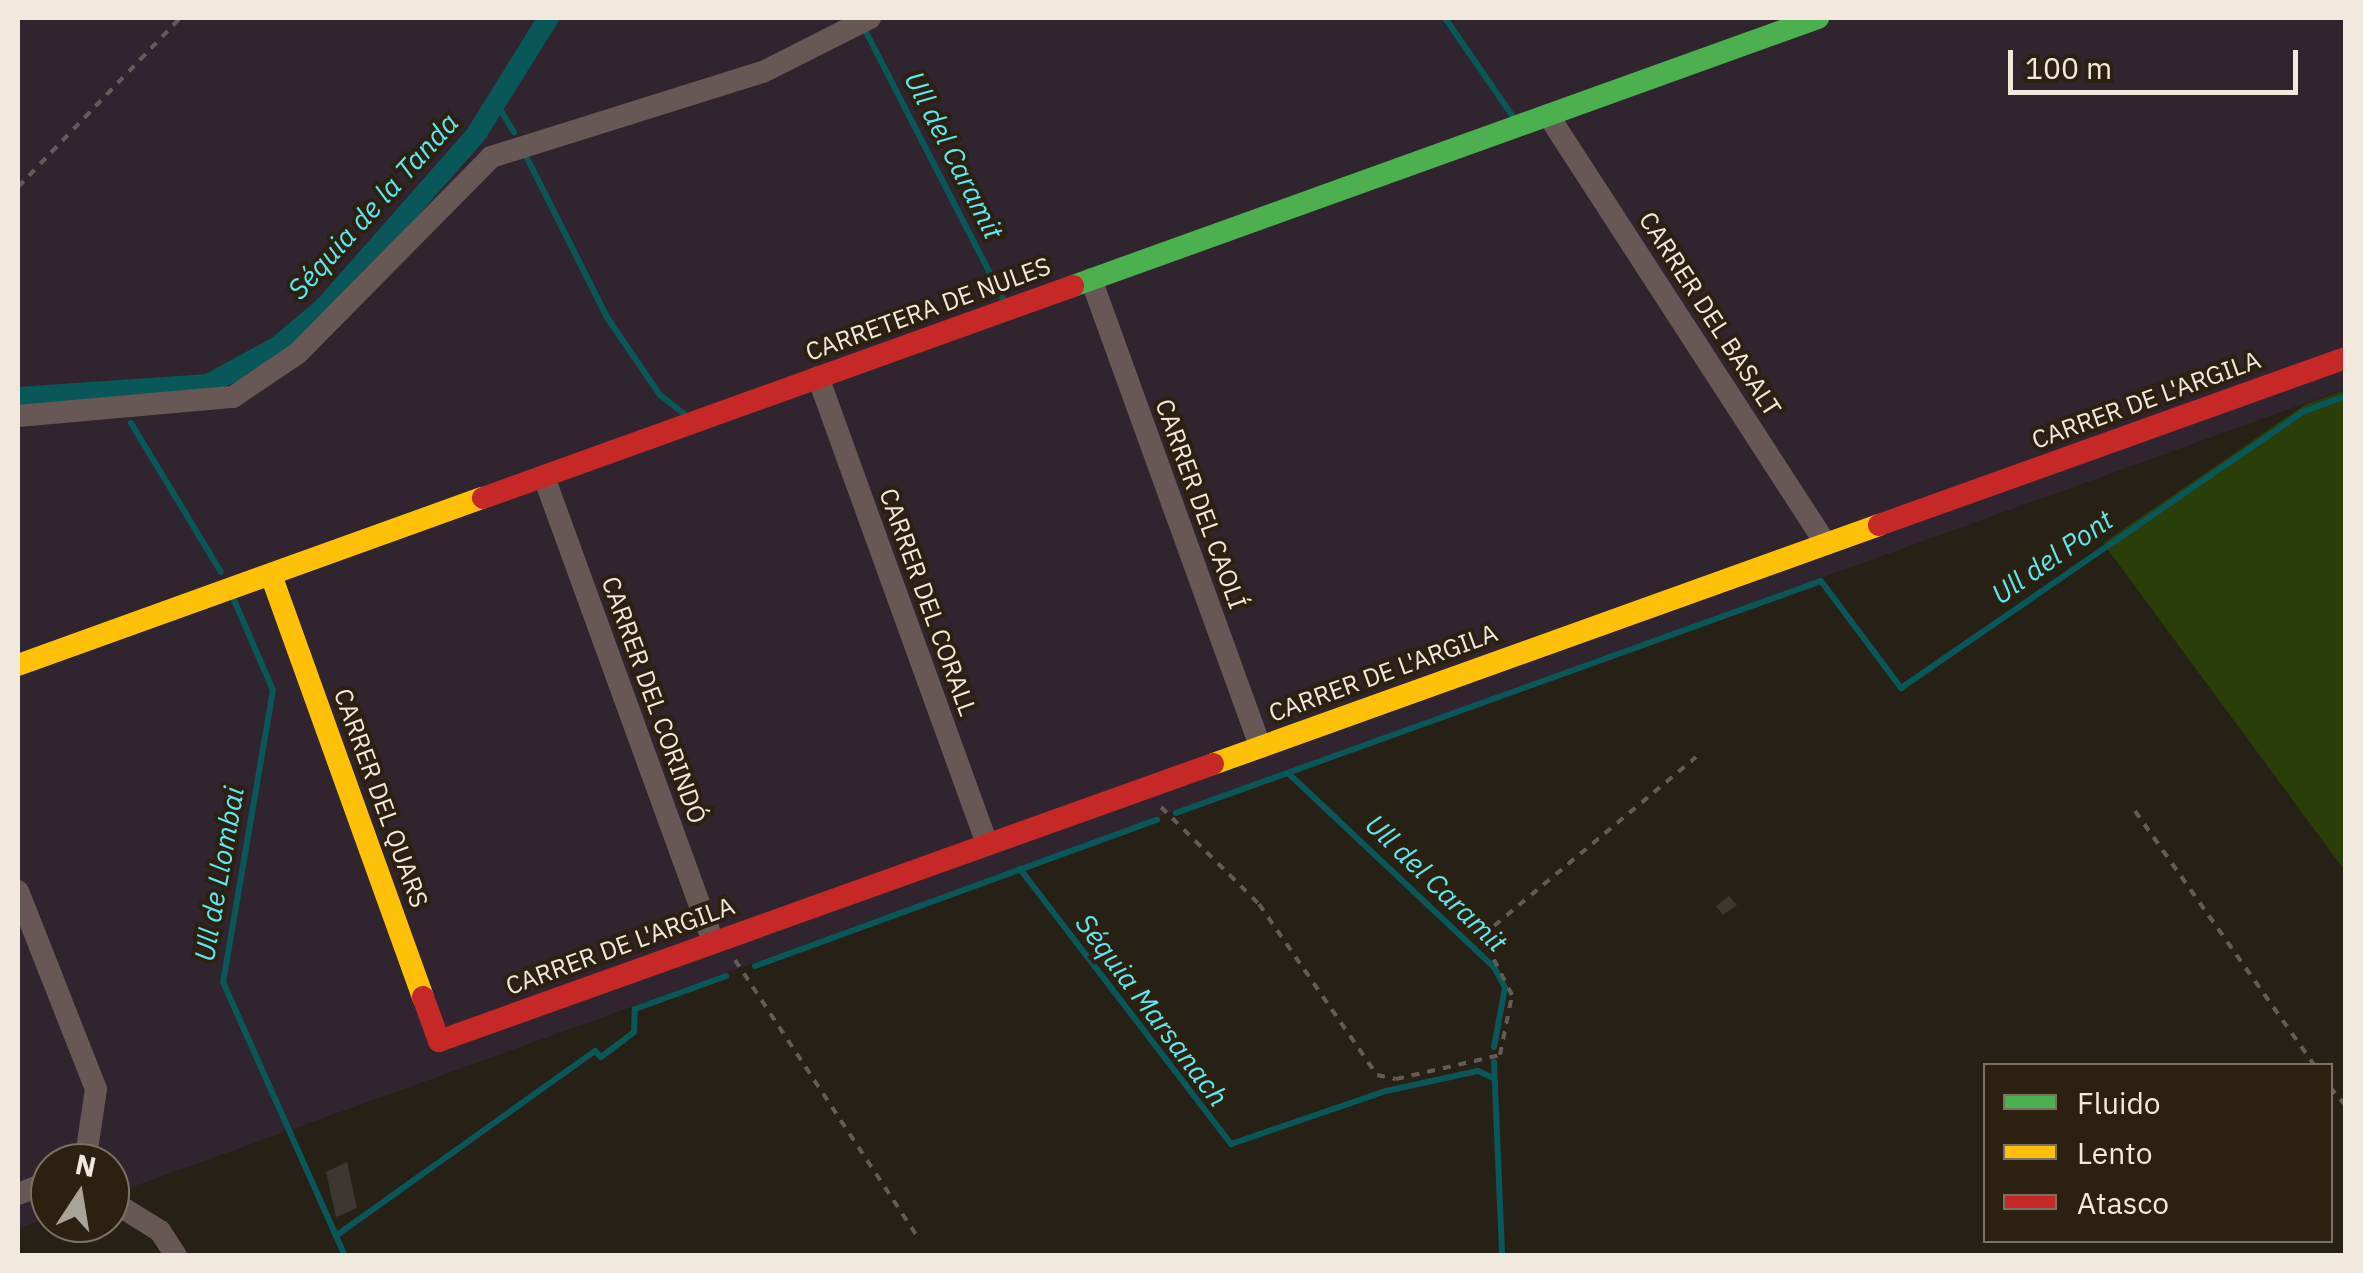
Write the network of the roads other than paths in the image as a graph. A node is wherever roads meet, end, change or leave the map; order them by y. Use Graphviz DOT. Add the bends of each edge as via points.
graph roads {
  1 [pos="870,18"];
  2 [pos="1818,18"];
  3 [pos="1548,115"];
  4 [pos="1091,279"];
  5 [pos="2346,358"];
  6 [pos="818,378"];
  7 [pos="18,416"];
  8 [pos="544,476"];
  9 [pos="1826,544"];
  10 [pos="271,574"];
  11 [pos="57,652"];
  12 [pos="18,665"];
  13 [pos="18,694"];
  14 [pos="1260,746"];
  15 [pos="987,844"];
  16 [pos="18,890"];
  17 [pos="717,941"];
  18 [pos="439,1041"];
  19 [pos="88,1143"];
  20 [pos="130,1212"];
  21 [pos="176,1256"];
  1 -- 7 [label="street" via="763,72 491,157 298,353 234,397"];
  2 -- 3 [label="street, CARRETERA DE NULES"];
  3 -- 4 [label="street, CARRETERA DE NULES"];
  3 -- 9 [label="street, CARRER DEL BASALT"];
  4 -- 6 [label="street, CARRETERA DE NULES"];
  4 -- 14 [label="street, CARRER DEL CAOLÍ"];
  5 -- 9 [label="street, CARRER DE L'ARGILA"];
  6 -- 8 [label="street, CARRETERA DE NULES"];
  6 -- 15 [label="street, CARRER DEL CORALL"];
  8 -- 10 [label="street, CARRETERA DE NULES"];
  8 -- 17 [label="street, CARRER DEL CORINDÓ"];
  9 -- 14 [label="street, CARRER DE L'ARGILA"];
  10 -- 11 [label="street, CARRETERA DE NULES"];
  10 -- 18 [label="street, CARRER DEL QUARS"];
  11 -- 12 [label="street, CARRETERA DE NULES"];
  11 -- 13 [label="street, CARRETERA DE NULES"];
  14 -- 15 [label="street, CARRER DE L'ARGILA"];
  15 -- 17 [label="street, CARRER DE L'ARGILA"];
  16 -- 19 [label="street" via="96,1088"];
  17 -- 18 [label="street, CARRER DE L'ARGILA"];
  20 -- 21 [label="street" via="160,1231"];
}
